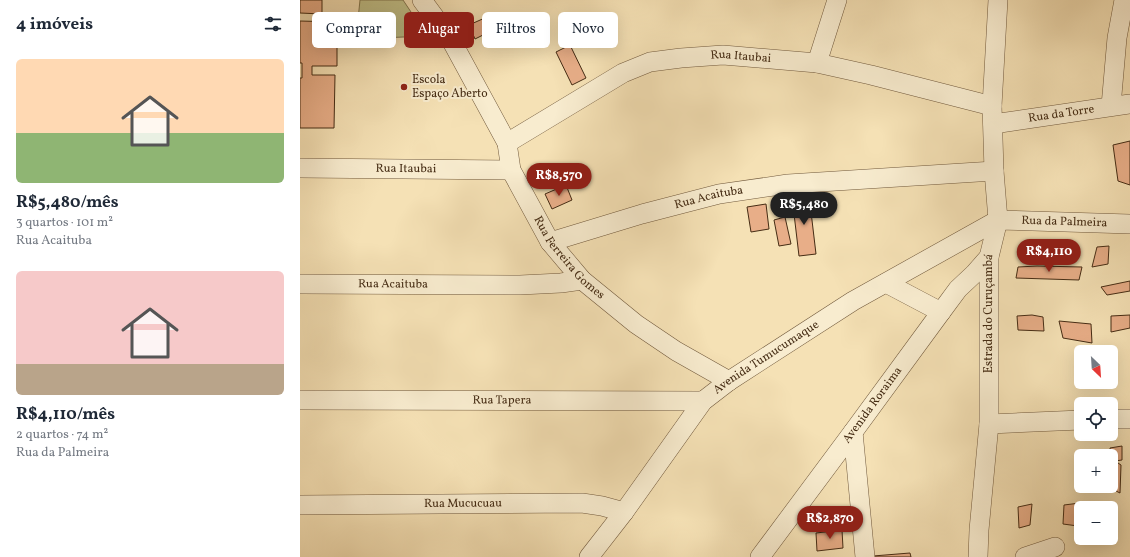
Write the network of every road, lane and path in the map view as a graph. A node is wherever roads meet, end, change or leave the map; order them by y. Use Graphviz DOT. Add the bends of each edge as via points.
graph roads {
  1 [pos="422,0"];
  2 [pos="837,0"];
  3 [pos="998,0"];
  4 [pos="1124,0"];
  5 [pos="817,63"];
  6 [pos="1130,104"];
  7 [pos="1111,106"];
  8 [pos="992,115"];
  9 [pos="507,143"];
  10 [pos="300,168"];
  11 [pos="511,170"];
  12 [pos="994,171"];
  13 [pos="998,220"];
  14 [pos="1130,224"];
  15 [pos="550,242"];
  16 [pos="989,256"];
  17 [pos="582,280"];
  18 [pos="886,283"];
  19 [pos="300,284"];
  20 [pos="941,312"];
  21 [pos="729,381"];
  22 [pos="300,400"];
  23 [pos="703,401"];
  24 [pos="1118,419"];
  25 [pos="1130,419"];
  26 [pos="1074,420"];
  27 [pos="989,424"];
  28 [pos="853,432"];
  29 [pos="300,505"];
  30 [pos="624,512"];
  31 [pos="1056,547"];
  32 [pos="589,557"];
  33 [pos="760,557"];
  34 [pos="865,557"];
  35 [pos="978,557"];
  36 [pos="1025,557"];
  1 -- 9 [label="street, Rua Ferreira Gomes" via="450,38"];
  2 -- 5 [label="street"];
  3 -- 8 [label="street, Estrada do Curuçambá"];
  4 -- 7 [label="street" via="1117,38"];
  5 -- 8 [label="street, Rua Itaubai" via="871,75"];
  5 -- 9 [label="street, Rua Itaubai" via="723,55 650,62 623,73"];
  6 -- 7 [label="street, Rua da Torre"];
  7 -- 8 [label="street, Rua da Torre"];
  8 -- 12 [label="street, Estrada do Curuçambá"];
  9 -- 11 [label="street, Rua Ferreira Gomes"];
  10 -- 11 [label="street, Rua Itaubai"];
  11 -- 15 [label="street, Rua Ferreira Gomes"];
  12 -- 13 [label="street, Estrada do Curuçambá"];
  12 -- 15 [label="street, Rua Acaituba" via="788,184 720,194"];
  13 -- 14 [label="street, Rua da Palmeira"];
  13 -- 16 [label="street, Estrada do Curuçambá"];
  13 -- 18 [label="street, Avenida Tumucumaque"];
  15 -- 17 [label="street, Rua Ferreira Gomes"];
  16 -- 20 [label="street, Avenida Roraima" via="958,289"];
  16 -- 27 [label="street, Estrada do Curuçambá"];
  17 -- 19 [label="street, Rua Acaituba" via="520,285"];
  17 -- 21 [label="street, Rua Ferreira Gomes" via="636,324 676,351"];
  18 -- 20 [label="street"];
  18 -- 21 [label="street, Avenida Tumucumaque"];
  20 -- 28 [label="street, Avenida Roraima"];
  21 -- 23 [label="street, Avenida Tumucumaque"];
  22 -- 23 [label="street, Rua Tapera"];
  23 -- 30 [label="street, Avenida Tumucumaque"];
  24 -- 25 [label="street"];
  26 -- 27 [label="street"];
  27 -- 35 [label="street, Estrada do Curuçambá"];
  28 -- 33 [label="street, Avenida Roraima"];
  28 -- 34 [label="street"];
  29 -- 30 [label="street, Rua Mucucuau" via="582,503"];
  30 -- 32 [label="street, Avenida Tumucumaque"];
  31 -- 36 [label="street"];
}
